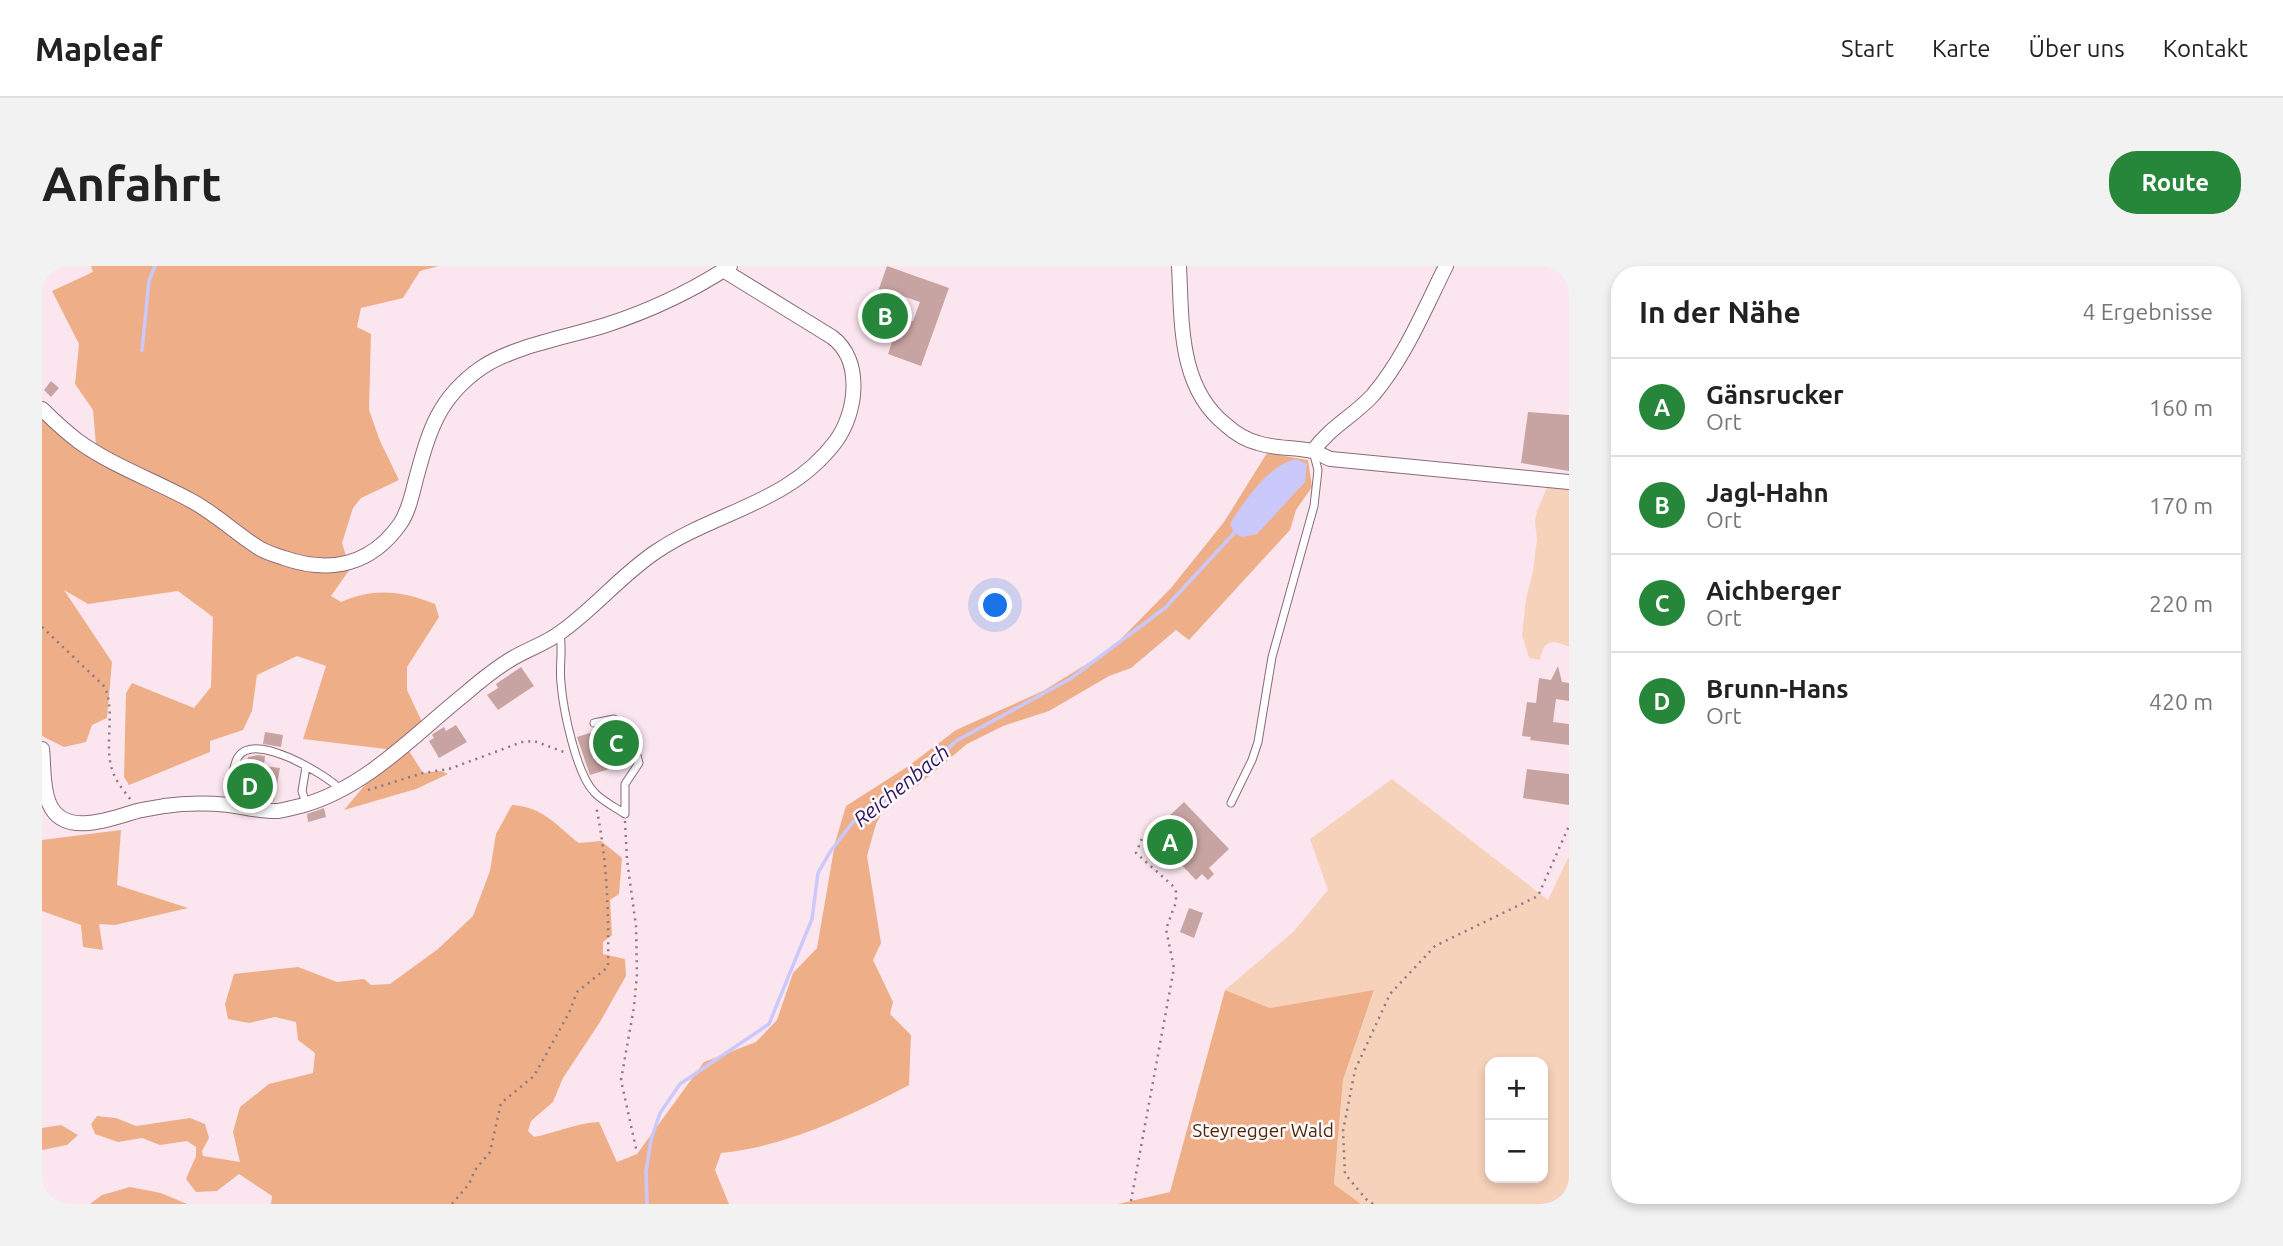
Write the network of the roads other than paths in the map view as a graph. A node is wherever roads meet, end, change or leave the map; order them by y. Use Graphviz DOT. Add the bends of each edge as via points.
graph roads {
  1 [pos="1179,266"];
  2 [pos="1446,266"];
  3 [pos="727,268"];
  4 [pos="42,409"];
  5 [pos="1313,451"];
  6 [pos="1569,482"];
  7 [pos="559,634"];
  8 [pos="594,723"];
  9 [pos="42,749"];
  10 [pos="306,767"];
  11 [pos="340,789"];
  12 [pos="1231,803"];
  13 [pos="306,804"];
  14 [pos="229,805"];
  1 -- 5 [label="street" via="1189,372 1206,405 1239,436 1280,448"];
  2 -- 5 [label="street" via="1384,381"];
  3 -- 4 [label="street" via="643,312 509,355 465,380 438,411 402,520 378,548 346,564 295,562 261,550 209,510 79,442"];
  3 -- 7 [label="street" via="841,343 849,355 853,388 846,423 827,452 788,486 655,552"];
  5 -- 6 [label="street" via="1331,459"];
  5 -- 12 [label="lane" via="1318,470 1314,506 1272,657 1258,742"];
  7 -- 8 [label="lane" via="563,703 577,760 592,791 625,814 625,784 639,763 637,754 624,725 614,719"];
  7 -- 11 [label="street" via="502,665 379,765"];
  9 -- 14 [label="street" via="46,792 55,814 73,823 111,820 172,805"];
  10 -- 11 [label="lane"];
  10 -- 13 [label="lane" via="302,791"];
  10 -- 14 [label="lane" via="268,750 248,749 239,755"];
  11 -- 13 [label="street"];
  13 -- 14 [label="street" via="280,811"];
}
